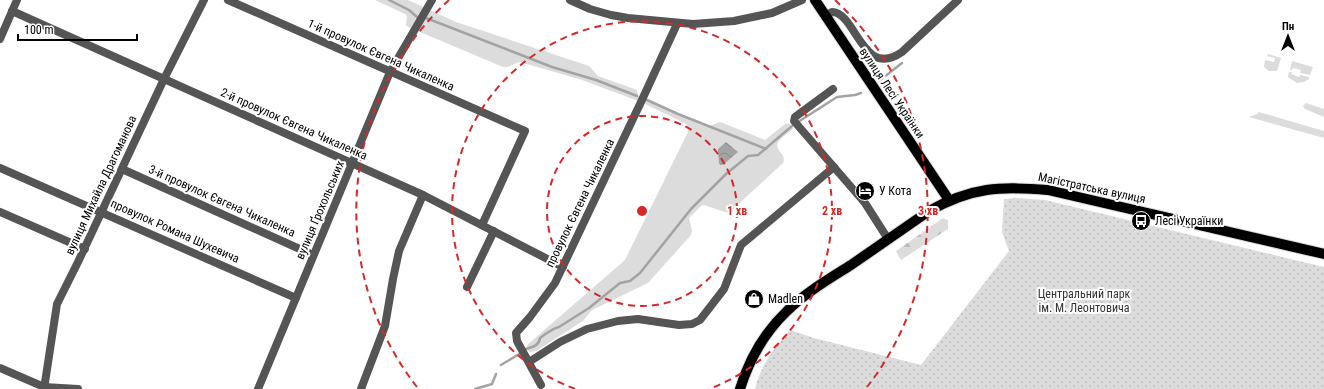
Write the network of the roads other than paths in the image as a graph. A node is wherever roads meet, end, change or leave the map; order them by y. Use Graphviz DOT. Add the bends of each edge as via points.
graph roads {
  1 [pos="17,0"];
  2 [pos="204,0"];
  3 [pos="228,0"];
  4 [pos="432,0"];
  5 [pos="570,0"];
  6 [pos="802,0"];
  7 [pos="815,0"];
  8 [pos="958,0"];
  9 [pos="12,11"];
  10 [pos="825,16"];
  11 [pos="677,24"];
  12 [pos="0,38"];
  13 [pos="390,72"];
  14 [pos="164,79"];
  15 [pos="833,89"];
  16 [pos="352,164"];
  17 [pos="834,167"];
  18 [pos="0,168"];
  19 [pos="122,168"];
  20 [pos="423,195"];
  21 [pos="949,200"];
  22 [pos="102,211"];
  23 [pos="0,212"];
  24 [pos="482,225"];
  25 [pos="494,231"];
  26 [pos="888,239"];
  27 [pos="84,249"];
  28 [pos="1324,254"];
  29 [pos="313,255"];
  30 [pos="563,267"];
  31 [pos="467,287"];
  32 [pos="296,298"];
  33 [pos="529,362"];
  34 [pos="0,368"];
  35 [pos="541,385"];
  36 [pos="44,388"];
  37 [pos="78,389"];
  38 [pos="258,389"];
  39 [pos="361,389"];
  40 [pos="740,389"];
  1 -- 9 [label="street"];
  2 -- 14 [label="street, вулиця Михайла Драгоманова"];
  3 -- 13 [label="street, 1-й провулок Євгена Чикаленка"];
  4 -- 13 [label="street, вулиця Ґрохольських"];
  5 -- 11 [label="street" via="611,15"];
  6 -- 11 [label="street" via="772,13 742,19"];
  7 -- 10 [label="main road, вулиця Лесі Українки"];
  8 -- 10 [label="street" via="902,52 887,59 869,52 840,14 832,12"];
  9 -- 12 [label="street"];
  9 -- 14 [label="street, 2-й провулок Євгена Чикаленка"];
  10 -- 21 [label="main road, вулиця Лесі Українки"];
  11 -- 30 [label="street, провулок Євгена Чикаленка"];
  13 -- 16 [label="street, вулиця Ґрохольських"];
  13 -- 24 [label="street, 1-й провулок Євгена Чикаленка" via="525,131"];
  14 -- 16 [label="street, 2-й провулок Євгена Чикаленка"];
  14 -- 19 [label="street, вулиця Михайла Драгоманова"];
  15 -- 17 [label="street" via="793,120"];
  16 -- 20 [label="street, 2-й провулок Євгена Чикаленка"];
  16 -- 29 [label="street, вулиця Ґрохольських"];
  17 -- 26 [label="street" via="865,204"];
  17 -- 33 [label="street" via="741,246 724,289 700,320 692,324 679,325 638,319 618,320 587,329 560,342"];
  18 -- 22 [label="street, провулок Романа Шухевича"];
  19 -- 22 [label="street, вулиця Михайла Драгоманова"];
  19 -- 29 [label="street, 3-й провулок Євгена Чикаленка"];
  20 -- 24 [label="street, 2-й провулок Євгена Чикаленка"];
  20 -- 39 [label="street" via="399,251 385,326"];
  21 -- 26 [label="main road, Магістратська вулиця" via="928,211"];
  21 -- 28 [label="main road, Магістратська вулиця" via="989,189 1016,187 1048,190"];
  22 -- 27 [label="street, вулиця Михайла Драгоманова"];
  22 -- 32 [label="street, провулок Романа Шухевича"];
  23 -- 27 [label="street"];
  24 -- 25 [label="street, 2-й провулок Євгена Чикаленка"];
  25 -- 30 [label="street, 2-й провулок Євгена Чикаленка"];
  25 -- 31 [label="street"];
  26 -- 40 [label="main road, Магістратська вулиця" via="787,311 760,344"];
  27 -- 36 [label="street, вулиця Михайла Драгоманова" via="57,304"];
  29 -- 32 [label="street, вулиця Ґрохольських"];
  30 -- 33 [label="street, провулок Євгена Чикаленка" via="555,282 516,333 517,341"];
  32 -- 38 [label="street, вулиця Ґрохольських"];
  33 -- 35 [label="street, провулок Євгена Чикаленка"];
  34 -- 36 [label="street"];
  36 -- 37 [label="street"];
}
